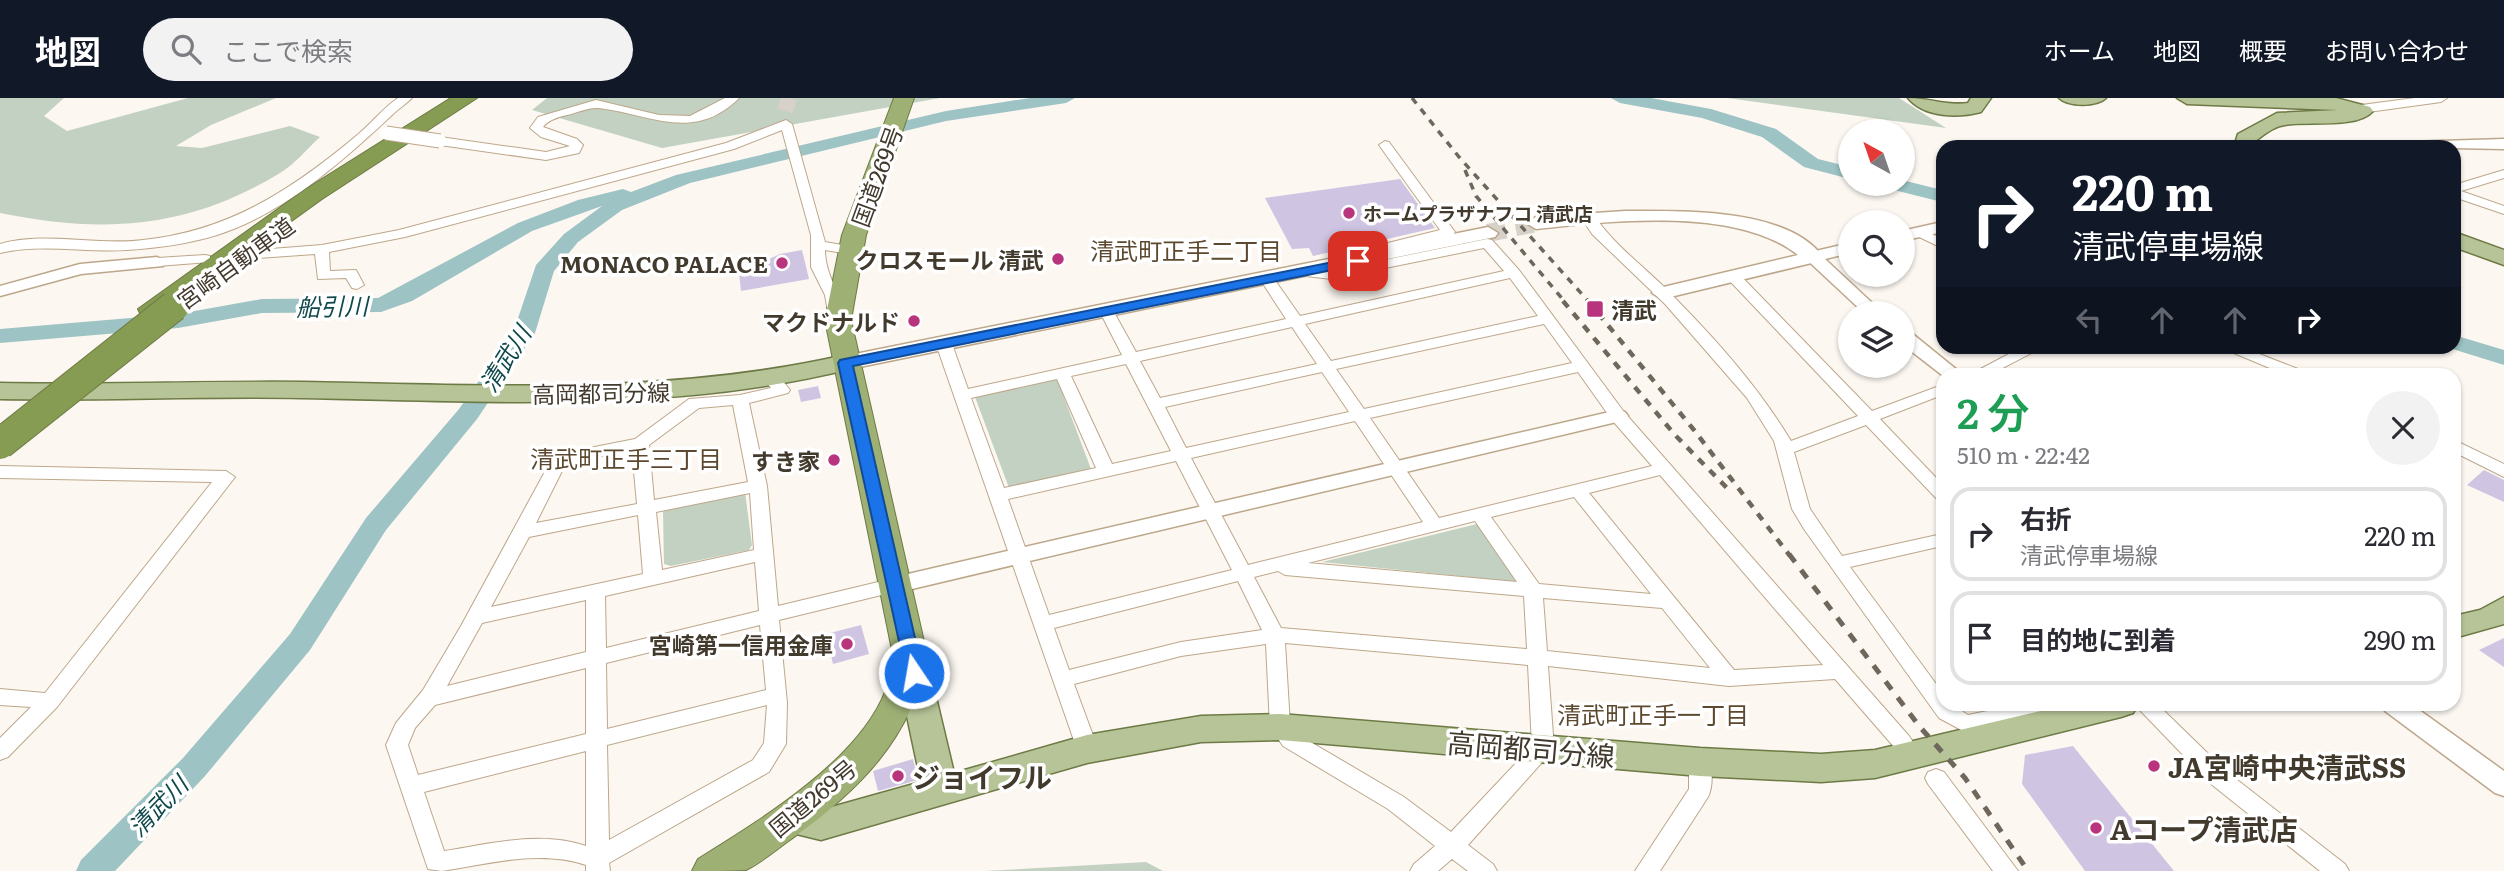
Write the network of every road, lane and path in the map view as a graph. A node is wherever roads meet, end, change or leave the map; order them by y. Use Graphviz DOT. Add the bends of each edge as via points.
graph roads {
  1 [pos="406,98"];
  2 [pos="466,98"];
  3 [pos="482,98"];
  4 [pos="733,98"];
  5 [pos="904,98"];
  6 [pos="1918,98"];
  7 [pos="1981,98"];
  8 [pos="2069,98"];
  9 [pos="2096,98"];
  10 [pos="2187,98"];
  11 [pos="2441,98"];
  12 [pos="2361,109"];
  13 [pos="369,132"];
  14 [pos="2245,140"];
  15 [pos="2504,144"];
  16 [pos="1385,145"];
  17 [pos="2461,145"];
  18 [pos="2504,174"];
  19 [pos="2461,189"];
  20 [pos="2461,194"];
  21 [pos="2504,210"];
  22 [pos="1588,217"];
  23 [pos="1536,223"];
  24 [pos="1933,229"];
  25 [pos="1488,233"];
  26 [pos="1915,233"];
  27 [pos="2461,242"];
  28 [pos="828,243"];
  29 [pos="0,249"];
  30 [pos="321,249"];
  31 [pos="1838,251"];
  32 [pos="258,254"];
  33 [pos="1813,257"];
  34 [pos="2504,257"];
  35 [pos="205,259"];
  36 [pos="157,262"];
  37 [pos="1306,272"];
  38 [pos="1514,273"];
  39 [pos="1731,275"];
  40 [pos="1267,279"];
  41 [pos="357,285"];
  42 [pos="0,291"];
  43 [pos="1662,293"];
  44 [pos="1861,301"];
  45 [pos="163,307"];
  46 [pos="1105,310"];
  47 [pos="1547,319"];
  48 [pos="1296,321"];
  49 [pos="944,344"];
  50 [pos="1915,345"];
  51 [pos="2021,354"];
  52 [pos="2245,354"];
  53 [pos="1130,358"];
  54 [pos="845,363"];
  55 [pos="1581,366"];
  56 [pos="1326,367"];
  57 [pos="1946,368"];
  58 [pos="1992,368"];
  59 [pos="2281,368"];
  60 [pos="1062,373"];
  61 [pos="0,376"];
  62 [pos="771,379"];
  63 [pos="270,389"];
  64 [pos="0,391"];
  65 [pos="1936,392"];
  66 [pos="963,395"];
  67 [pos="740,400"];
  68 [pos="1154,404"];
  69 [pos="1360,416"];
  70 [pos="1618,416"];
  71 [pos="1869,419"];
  72 [pos="0,427"];
  73 [pos="640,443"];
  74 [pos="0,444"];
  75 [pos="2461,449"];
  76 [pos="1784,450"];
  77 [pos="1182,456"];
  78 [pos="1395,468"];
  79 [pos="1665,468"];
  80 [pos="2504,471"];
  81 [pos="0,472"];
  82 [pos="1107,472"];
  83 [pos="758,486"];
  84 [pos="1936,488"];
  85 [pos="1577,489"];
  86 [pos="999,495"];
  87 [pos="646,508"];
  88 [pos="1210,511"];
  89 [pos="1479,514"];
  90 [pos="1434,525"];
  91 [pos="523,532"];
  92 [pos="1936,541"];
  93 [pos="764,554"];
  94 [pos="1020,555"];
  95 [pos="1838,563"];
  96 [pos="1269,567"];
  97 [pos="1243,573"];
  98 [pos="653,578"];
  99 [pos="895,584"];
  100 [pos="1533,590"];
  101 [pos="595,591"];
  102 [pos="1668,602"];
  103 [pos="2504,608"];
  104 [pos="769,615"];
  105 [pos="476,617"];
  106 [pos="1044,623"];
  107 [pos="2461,625"];
  108 [pos="1275,635"];
  109 [pos="910,655"];
  110 [pos="595,658"];
  111 [pos="1537,658"];
  112 [pos="1843,671"];
  113 [pos="1729,678"];
  114 [pos="1063,680"];
  115 [pos="776,695"];
  116 [pos="0,697"];
  117 [pos="429,698"];
  118 [pos="1936,698"];
  119 [pos="50,701"];
  120 [pos="1945,711"];
  121 [pos="2024,711"];
  122 [pos="2092,711"];
  123 [pos="2151,711"];
  124 [pos="2404,711"];
  125 [pos="1280,726"];
  126 [pos="595,741"];
  127 [pos="1902,742"];
  128 [pos="1087,749"];
  129 [pos="1543,749"];
  130 [pos="0,751"];
  131 [pos="1700,762"];
  132 [pos="1936,778"];
  133 [pos="2504,785"];
  134 [pos="411,786"];
  135 [pos="941,793"];
  136 [pos="793,819"];
  137 [pos="1453,845"];
  138 [pos="597,865"];
  139 [pos="693,871"];
  140 [pos="712,871"];
  141 [pos="1422,871"];
  142 [pos="1485,871"];
  143 [pos="1647,871"];
  144 [pos="2006,871"];
  145 [pos="2337,871"];
  1 -- 13 [label="street" via="384,112"];
  2 -- 45 [label="highway, 宮崎自動車道" via="314,194"];
  3 -- 45 [label="highway, 宮崎自動車道"];
  4 -- 13 [label="street, bridge" via="708,114 685,121 645,117 601,104 566,111 545,118 536,128 543,135 577,145 575,150 555,156"];
  5 -- 28 [label="highway, 国道269号" via="860,220"];
  6 -- 7 [label="main road" via="1962,111 1973,108"];
  8 -- 9 [label="main road"];
  10 -- 12 [label="main road"];
  11 -- 12 [label="street"];
  12 -- 14 [label="main road" via="2360,114 2277,119"];
  13 -- 29 [label="street" via="343,154 227,227 135,244 62,247 26,243"];
  15 -- 17 [label="street"];
  16 -- 37 [label="street" via="1448,232"];
  18 -- 19 [label="street"];
  20 -- 21 [label="street"];
  22 -- 23 [label="main road"];
  22 -- 33 [label="main road" via="1727,220 1779,234"];
  22 -- 43 [label="street"];
  24 -- 26 [label="street"];
  25 -- 37 [label="main road"];
  27 -- 34 [label="main road"];
  28 -- 30 [label="street" via="787,122 730,146 456,220"];
  28 -- 54 [label="highway, 国道269号" via="840,284 838,320"];
  30 -- 32 [label="street"];
  30 -- 41 [label="street" via="323,276 351,273"];
  31 -- 33 [label="street"];
  33 -- 39 [label="main road"];
  33 -- 44 [label="street"];
  35 -- 36 [label="street"];
  36 -- 42 [label="street" via="80,269"];
  37 -- 38 [label="street" via="1331,275 1487,243"];
  37 -- 40 [label="main road"];
  38 -- 47 [label="street"];
  38 -- 48 [label="street"];
  39 -- 43 [label="main road"];
  39 -- 71 [label="street"];
  40 -- 46 [label="main road"];
  40 -- 48 [label="street"];
  43 -- 76 [label="street" via="1754,395 1772,420"];
  45 -- 72 [label="highway, 宮崎自動車道"];
  45 -- 74 [label="highway, 宮崎自動車道, bridge"];
  46 -- 49 [label="main road"];
  46 -- 53 [label="street"];
  47 -- 55 [label="street"];
  47 -- 56 [label="street"];
  48 -- 53 [label="street"];
  48 -- 56 [label="street"];
  49 -- 54 [label="main road"];
  49 -- 66 [label="street"];
  50 -- 57 [label="street"];
  51 -- 58 [label="street"];
  52 -- 59 [label="street"];
  53 -- 60 [label="street"];
  53 -- 68 [label="street"];
  54 -- 62 [label="main road, 高岡都司分線"];
  54 -- 99 [label="highway, 国道269号"];
  55 -- 69 [label="street"];
  55 -- 70 [label="street"];
  56 -- 68 [label="street"];
  56 -- 69 [label="street"];
  60 -- 66 [label="street"];
  60 -- 82 [label="street"];
  61 -- 63 [label="main road, 高岡都司分線"];
  62 -- 63 [label="main road, 高岡都司分線" via="687,390 574,394"];
  62 -- 67 [label="street" via="782,390"];
  63 -- 64 [label="main road, 高岡都司分線" via="81,394"];
  65 -- 71 [label="street"];
  66 -- 86 [label="street"];
  67 -- 73 [label="street" via="695,403"];
  67 -- 83 [label="street"];
  68 -- 77 [label="street"];
  69 -- 77 [label="street"];
  69 -- 78 [label="street"];
  70 -- 78 [label="street"];
  70 -- 79 [label="street"];
  71 -- 76 [label="street"];
  71 -- 84 [label="street"];
  73 -- 87 [label="street"];
  73 -- 91 [label="street" via="561,459"];
  75 -- 80 [label="street"];
  76 -- 95 [label="street" via="1801,509"];
  77 -- 82 [label="street"];
  77 -- 88 [label="street"];
  78 -- 88 [label="street"];
  78 -- 90 [label="street"];
  79 -- 85 [label="street"];
  79 -- 112 [label="street"];
  81 -- 119 [label="street" via="226,477"];
  82 -- 86 [label="street"];
  83 -- 87 [label="street"];
  83 -- 93 [label="street"];
  85 -- 89 [label="street"];
  85 -- 102 [label="street"];
  86 -- 94 [label="street"];
  87 -- 91 [label="street"];
  87 -- 98 [label="street"];
  88 -- 94 [label="street"];
  88 -- 97 [label="street"];
  89 -- 90 [label="street"];
  89 -- 100 [label="street"];
  90 -- 96 [label="street"];
  91 -- 105 [label="street"];
  92 -- 95 [label="street"];
  93 -- 98 [label="street"];
  93 -- 104 [label="street"];
  94 -- 99 [label="street"];
  94 -- 106 [label="street"];
  95 -- 118 [label="street"];
  96 -- 97 [label="street"];
  96 -- 100 [label="street"];
  97 -- 106 [label="street"];
  97 -- 108 [label="street"];
  98 -- 101 [label="street"];
  99 -- 104 [label="street"];
  99 -- 109 [label="highway, 国道269号"];
  100 -- 102 [label="street"];
  100 -- 111 [label="street"];
  101 -- 105 [label="street"];
  101 -- 110 [label="street"];
  102 -- 113 [label="street"];
  103 -- 107 [label="main road" via="2489,619"];
  104 -- 110 [label="street"];
  104 -- 115 [label="street"];
  105 -- 117 [label="street"];
  106 -- 114 [label="street"];
  108 -- 111 [label="street"];
  108 -- 114 [label="street" via="1181,649"];
  108 -- 125 [label="street"];
  109 -- 135 [label="main road"];
  109 -- 136 [label="highway, 国道269号" via="900,701 851,770"];
  110 -- 117 [label="street"];
  110 -- 126 [label="street"];
  111 -- 113 [label="street"];
  111 -- 129 [label="street"];
  112 -- 113 [label="street"];
  112 -- 127 [label="street"];
  114 -- 128 [label="street"];
  115 -- 126 [label="street"];
  115 -- 138 [label="street" via="775,744 761,766"];
  116 -- 119 [label="street"];
  117 -- 134 [label="street" via="400,731 397,745"];
  119 -- 130 [label="street"];
  120 -- 121 [label="street" via="1965,724"];
  122 -- 131 [label="main road, 高岡都司分線" via="1875,764 1821,768"];
  123 -- 145 [label="street" via="2219,778"];
  124 -- 133 [label="street"];
  125 -- 128 [label="main road, 高岡都司分線" via="1201,729"];
  125 -- 129 [label="main road, 高岡都司分線"];
  125 -- 137 [label="street" via="1290,740 1396,803"];
  126 -- 134 [label="street"];
  126 -- 138 [label="street"];
  128 -- 135 [label="main road, 高岡都司分線"];
  129 -- 131 [label="main road, 高岡都司分線"];
  129 -- 137 [label="street"];
  131 -- 143 [label="street" via="1700,790"];
  132 -- 144 [label="street"];
  134 -- 138 [label="street" via="436,862 547,849 580,851"];
  135 -- 136 [label="main road, 高岡都司分線" via="821,825"];
  136 -- 139 [label="street"];
  136 -- 140 [label="highway, 国道269号"];
  137 -- 141 [label="street"];
  137 -- 142 [label="street"];
}
